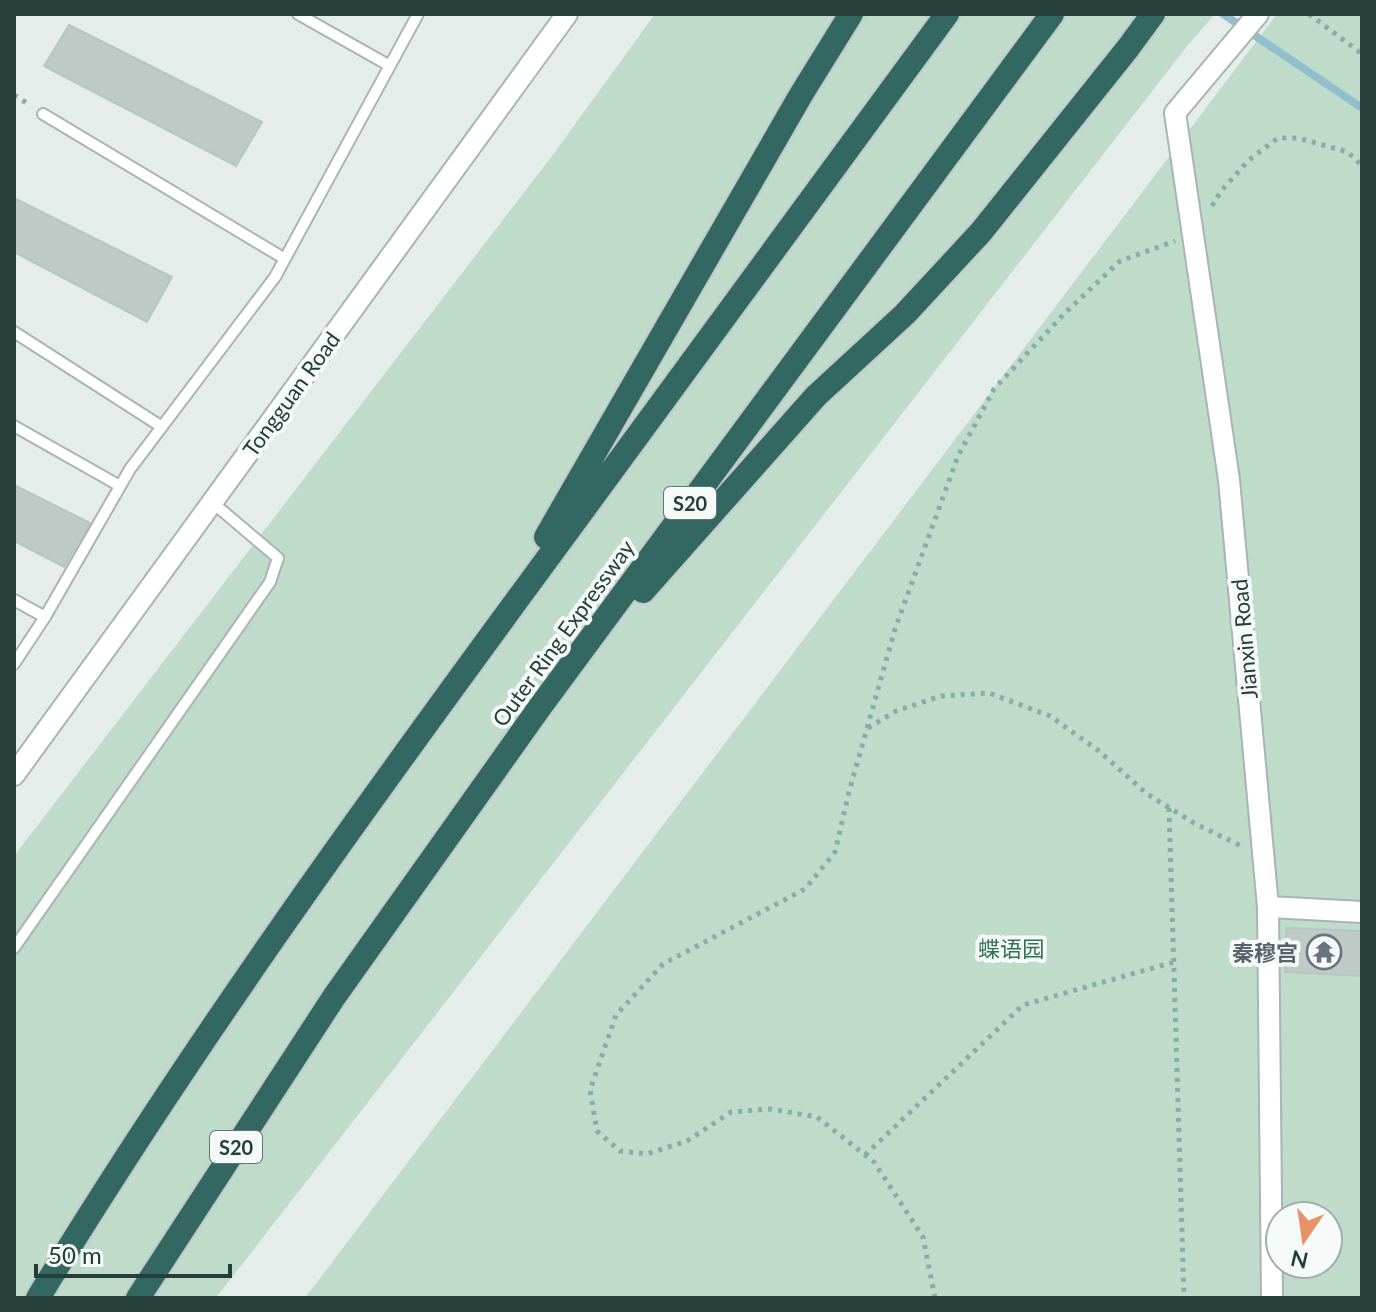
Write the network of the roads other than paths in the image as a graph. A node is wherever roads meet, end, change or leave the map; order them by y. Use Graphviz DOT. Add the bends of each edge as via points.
graph roads {
  1 [pos="298,14"];
  2 [pos="418,14"];
  3 [pos="567,14"];
  4 [pos="851,14"];
  5 [pos="947,14"];
  6 [pos="1052,14"];
  7 [pos="1153,14"];
  8 [pos="1258,14"];
  9 [pos="390,66"];
  10 [pos="43,114"];
  11 [pos="285,259"];
  12 [pos="14,332"];
  13 [pos="14,426"];
  14 [pos="162,427"];
  15 [pos="120,486"];
  16 [pos="212,502"];
  17 [pos="14,600"];
  18 [pos="45,617"];
  19 [pos="482,647"];
  20 [pos="14,664"];
  21 [pos="540,707"];
  22 [pos="14,775"];
  23 [pos="1268,907"];
  24 [pos="1362,912"];
  25 [pos="14,948"];
  26 [pos="38,1298"];
  27 [pos="138,1298"];
  28 [pos="1272,1298"];
  1 -- 9 [label="lane"];
  2 -- 9 [label="lane"];
  3 -- 16 [label="street, Tongguan Road"];
  4 -- 19 [label="highway"];
  5 -- 19 [label="highway"];
  6 -- 21 [label="highway, Outer Ring Expressway / S20"];
  7 -- 21 [label="highway" via="981,232 905,314 816,396"];
  8 -- 23 [label="street, Jianxin Road" via="1175,113 1229,480"];
  9 -- 11 [label="lane"];
  10 -- 11 [label="lane"];
  11 -- 14 [label="lane"];
  12 -- 14 [label="lane"];
  13 -- 15 [label="lane"];
  14 -- 15 [label="lane"];
  15 -- 18 [label="lane"];
  16 -- 22 [label="street, Tongguan Road"];
  16 -- 25 [label="lane" via="278,558 270,582"];
  17 -- 18 [label="lane"];
  18 -- 20 [label="lane"];
  19 -- 26 [label="highway" via="265,949"];
  21 -- 27 [label="highway, Outer Ring Expressway / S20" via="334,997"];
  23 -- 24 [label="street"];
  23 -- 28 [label="street, Jianxin Road"];
}
